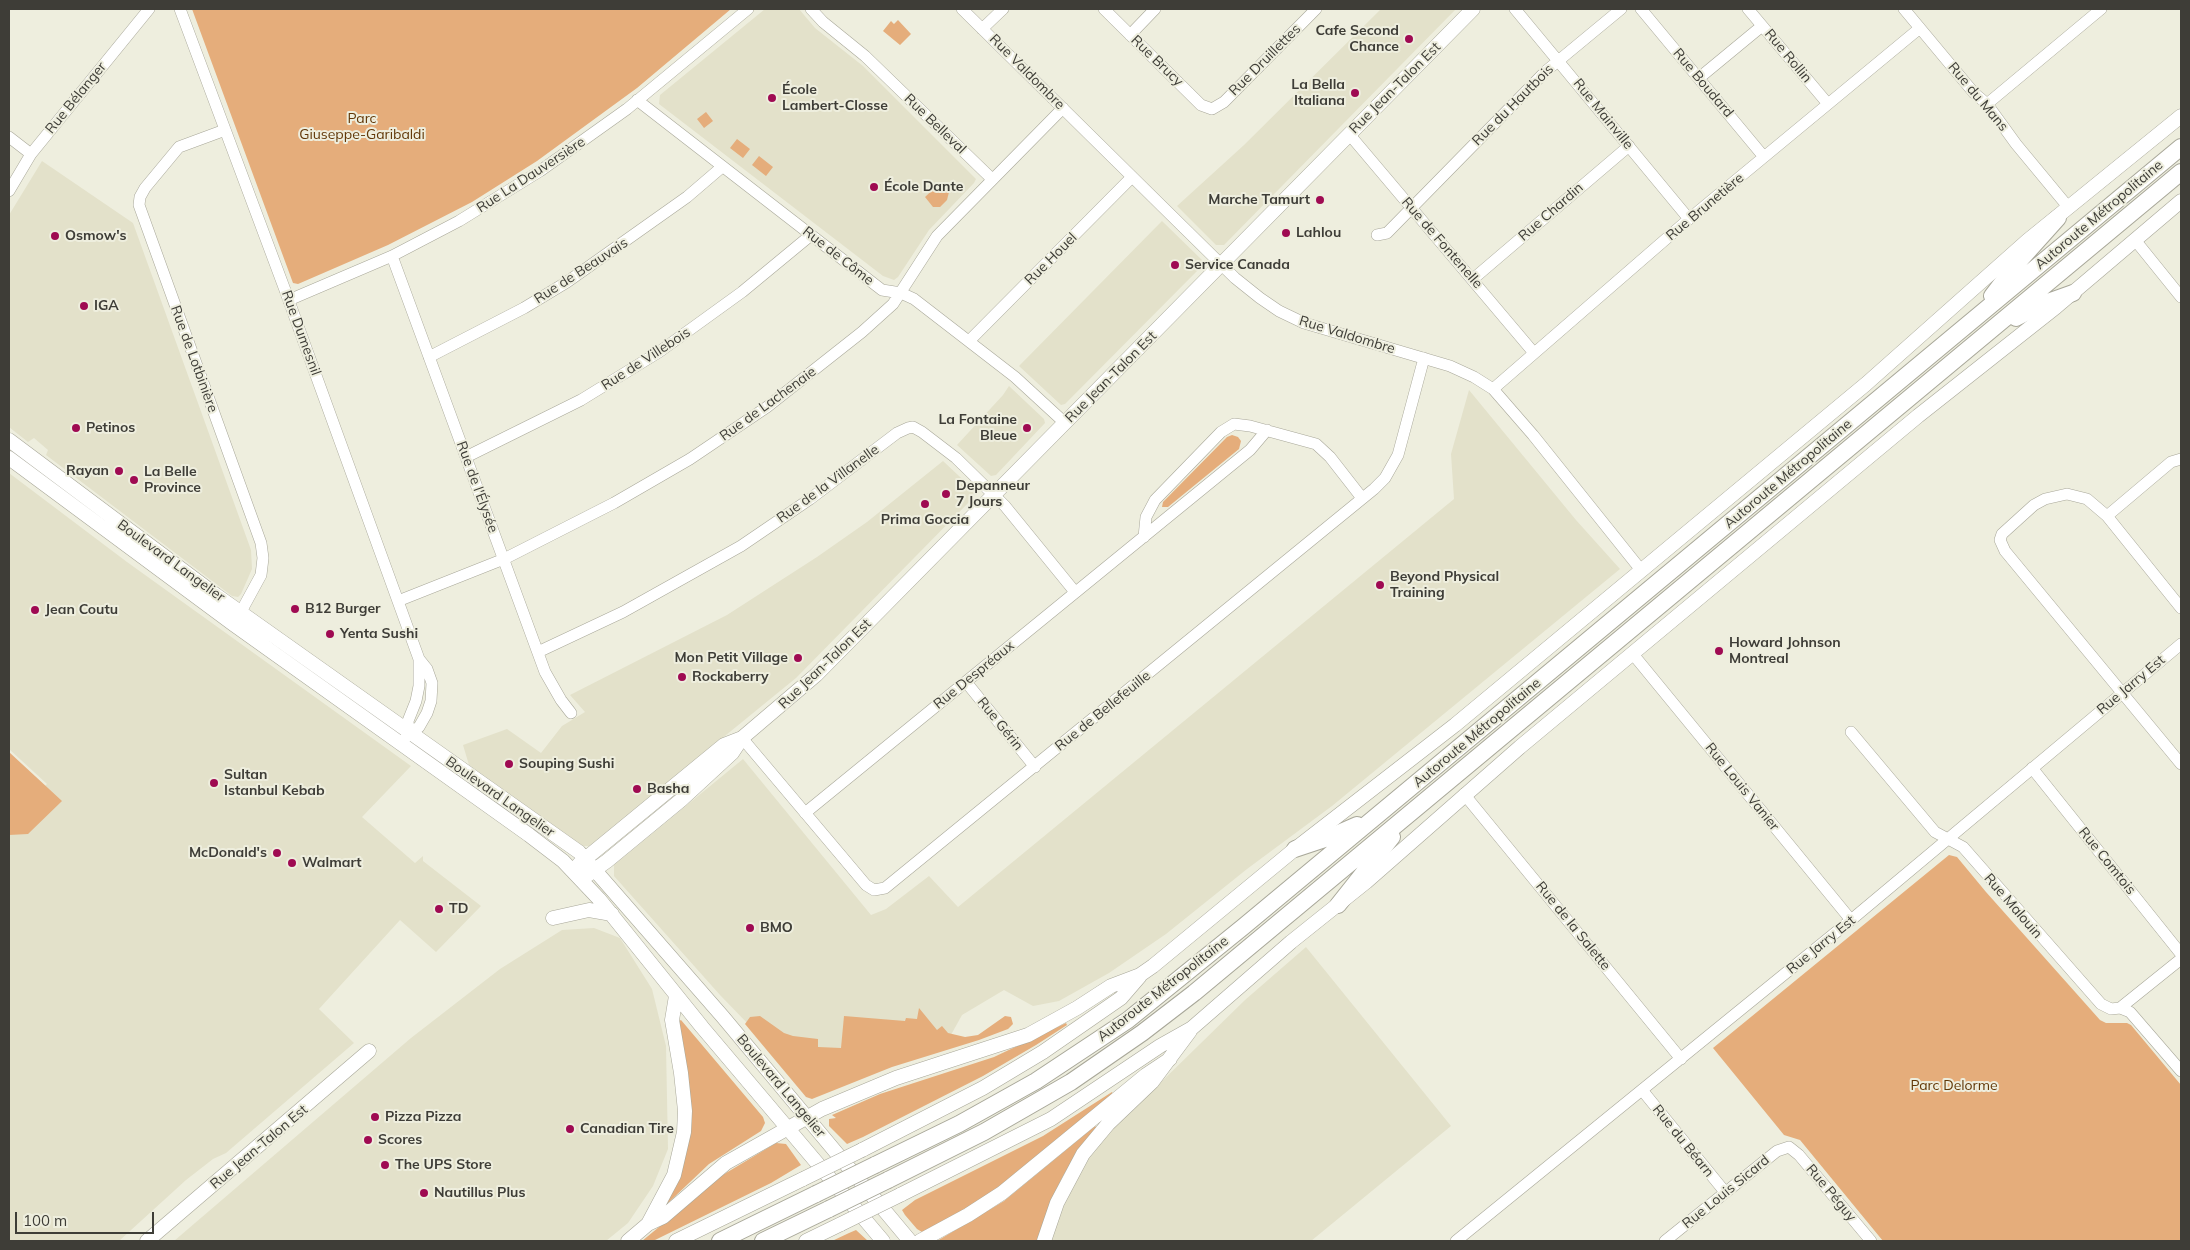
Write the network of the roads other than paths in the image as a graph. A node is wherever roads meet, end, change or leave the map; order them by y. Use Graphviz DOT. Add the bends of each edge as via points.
graph roads {
  1 [pos="148,9"];
  2 [pos="180,9"];
  3 [pos="748,9"];
  4 [pos="811,9"];
  5 [pos="962,9"];
  6 [pos="1003,9"];
  7 [pos="1104,9"];
  8 [pos="1155,9"];
  9 [pos="1316,9"];
  10 [pos="1473,9"];
  11 [pos="1516,9"];
  12 [pos="1621,9"];
  13 [pos="1641,9"];
  14 [pos="1748,9"];
  15 [pos="1904,9"];
  16 [pos="2094,11"];
  17 [pos="1762,26"];
  18 [pos="982,28"];
  19 [pos="1920,28"];
  20 [pos="1130,35"];
  21 [pos="1558,60"];
  22 [pos="1699,78"];
  23 [pos="637,100"];
  24 [pos="1828,104"];
  25 [pos="1987,104"];
  26 [pos="1063,108"];
  27 [pos="1212,109"];
  28 [pos="2181,116"];
  29 [pos="225,130"];
  30 [pos="1349,134"];
  31 [pos="9,137"];
  32 [pos="1628,146"];
  33 [pos="2181,147"];
  34 [pos="31,154"];
  35 [pos="1764,157"];
  36 [pos="722,167"];
  37 [pos="2181,172"];
  38 [pos="1132,177"];
  39 [pos="992,180"];
  40 [pos="9,191"];
  41 [pos="2181,201"];
  42 [pos="1411,208"];
  43 [pos="2063,213"];
  44 [pos="1689,219"];
  45 [pos="811,235"];
  46 [pos="1377,235"];
  47 [pos="2135,240"];
  48 [pos="392,256"];
  49 [pos="1221,264"];
  50 [pos="1473,279"];
  51 [pos="901,293"];
  52 [pos="2073,293"];
  53 [pos="2181,297"];
  54 [pos="289,300"];
  55 [pos="1976,318"];
  56 [pos="1989,331"];
  57 [pos="969,341"];
  58 [pos="1534,353"];
  59 [pos="429,357"];
  60 [pos="1424,358"];
  61 [pos="1493,390"];
  62 [pos="1065,423"];
  63 [pos="1267,430"];
  64 [pos="9,440"];
  65 [pos="466,457"];
  66 [pos="9,458"];
  67 [pos="2181,459"];
  68 [pos="994,495"];
  69 [pos="1362,498"];
  70 [pos="2107,516"];
  71 [pos="1144,537"];
  72 [pos="504,559"];
  73 [pos="1641,570"];
  74 [pos="1076,592"];
  75 [pos="398,601"];
  76 [pos="2181,608"];
  77 [pos="241,612"];
  78 [pos="233,624"];
  79 [pos="2181,644"];
  80 [pos="538,652"];
  81 [pos="1632,654"];
  82 [pos="966,682"];
  83 [pos="2122,693"];
  84 [pos="571,713"];
  85 [pos="1850,732"];
  86 [pos="405,738"];
  87 [pos="742,738"];
  88 [pos="2181,764"];
  89 [pos="1035,767"];
  90 [pos="2032,768"];
  91 [pos="1464,794"];
  92 [pos="1412,812"];
  93 [pos="805,813"];
  94 [pos="1375,817"];
  95 [pos="1948,839"];
  96 [pos="1295,849"];
  97 [pos="585,859"];
  98 [pos="595,870"];
  99 [pos="577,875"];
  100 [pos="1338,905"];
  101 [pos="612,914"];
  102 [pos="553,918"];
  103 [pos="1851,920"];
  104 [pos="2181,954"];
  105 [pos="2181,959"];
  106 [pos="1140,975"];
  107 [pos="676,996"];
  108 [pos="2120,1008"];
  109 [pos="1192,1028"];
  110 [pos="370,1052"];
  111 [pos="1170,1059"];
  112 [pos="1681,1059"];
  113 [pos="2181,1071"];
  114 [pos="1642,1090"];
  115 [pos="807,1117"];
  116 [pos="788,1128"];
  117 [pos="1789,1147"];
  118 [pos="1724,1192"];
  119 [pos="648,1224"];
  120 [pos="147,1241"];
  121 [pos="628,1241"];
  122 [pos="676,1241"];
  123 [pos="720,1241"];
  124 [pos="763,1241"];
  125 [pos="806,1241"];
  126 [pos="884,1241"];
  127 [pos="910,1241"];
  128 [pos="920,1241"];
  129 [pos="1044,1241"];
  130 [pos="1456,1241"];
  131 [pos="1665,1241"];
  132 [pos="1871,1241"];
  1 -- 34 [label="street, Rue Bélanger"];
  2 -- 29 [label="street, Rue Dumesnil"];
  3 -- 23 [label="street, Rue La Dauversière"];
  4 -- 39 [label="street, Rue Belleval" via="865,56"];
  5 -- 18 [label="street, Rue Valdombre"];
  6 -- 18 [label="street"];
  7 -- 20 [label="street, Rue Brucy"];
  8 -- 20 [label="street"];
  9 -- 27 [label="street, Rue Druillettes" via="1224,102"];
  10 -- 30 [label="main road, Rue Jean-Talon Est"];
  11 -- 21 [label="street, Rue Mainville"];
  12 -- 21 [label="street, Rue du Hautbois"];
  13 -- 22 [label="street, Rue Boudard"];
  14 -- 17 [label="street, Rue Rollin"];
  15 -- 19 [label="street, Rue du Mans"];
  16 -- 25 [label="street"];
  17 -- 22 [label="street"];
  17 -- 24 [label="street, Rue Rollin"];
  18 -- 26 [label="street, Rue Valdombre"];
  19 -- 24 [label="street, Rue Brunetière"];
  19 -- 25 [label="street, Rue du Mans"];
  20 -- 27 [label="street, Rue Brucy" via="1201,104"];
  21 -- 32 [label="street, Rue Mainville"];
  21 -- 42 [label="street, Rue du Hautbois"];
  22 -- 35 [label="street, Rue Boudard"];
  23 -- 36 [label="street, Rue de Côme"];
  23 -- 48 [label="street, Rue La Dauversière" via="540,171 459,221"];
  24 -- 35 [label="street, Rue Brunetière"];
  25 -- 43 [label="street, Rue du Mans"];
  26 -- 38 [label="street, Rue Valdombre"];
  26 -- 39 [label="street, Rue de Lachenaie"];
  28 -- 43 [label="main road"];
  29 -- 54 [label="street, Rue Dumesnil"];
  29 -- 77 [label="street, Rue de Lotbinière" via="179,147 142,192 139,205 261,543 262,570"];
  30 -- 42 [label="street, Rue de Fontenelle"];
  30 -- 49 [label="main road, Rue Jean-Talon Est"];
  31 -- 34 [label="street"];
  32 -- 44 [label="street, Rue Mainville"];
  32 -- 50 [label="street, Rue Chardin"];
  33 -- 55 [label="highway, Autoroute Métropolitaine"];
  34 -- 40 [label="street, Rue Bélanger"];
  35 -- 44 [label="street, Rue Brunetière"];
  36 -- 45 [label="street, Rue de Côme"];
  36 -- 59 [label="street, Rue de Beauvais" via="680,203 566,282 524,308"];
  37 -- 56 [label="highway, Autoroute Métropolitaine"];
  38 -- 49 [label="street, Rue Valdombre"];
  38 -- 57 [label="street, Rue Houel"];
  39 -- 51 [label="street, Rue de Lachenaie" via="936,236"];
  41 -- 47 [label="main road"];
  42 -- 46 [label="street, Rue du Hautbois" via="1387,233"];
  42 -- 50 [label="street, Rue de Fontenelle"];
  43 -- 55 [label="highway" via="2014,266"];
  43 -- 73 [label="main road" via="2005,259 1872,378"];
  44 -- 58 [label="street, Rue Brunetière"];
  45 -- 51 [label="street, Rue de Côme" via="882,290"];
  45 -- 65 [label="street, Rue de Villebois" via="742,292 659,352 581,400"];
  47 -- 52 [label="main road"];
  47 -- 53 [label="street"];
  48 -- 54 [label="street, Rue La Dauversière"];
  48 -- 59 [label="street, Rue de l'Élysée"];
  49 -- 60 [label="street, Rue Valdombre" via="1260,298 1290,317"];
  49 -- 62 [label="main road, Rue Jean-Talon Est"];
  50 -- 58 [label="street, Rue de Fontenelle"];
  51 -- 57 [label="street, Rue de Côme" via="914,299"];
  51 -- 72 [label="street, Rue de Lachenaie" via="879,317 815,370 725,436 622,499"];
  52 -- 56 [label="highway"];
  52 -- 81 [label="main road" via="1918,416"];
  54 -- 75 [label="street, Rue Dumesnil"];
  55 -- 94 [label="highway, Autoroute Métropolitaine"];
  56 -- 92 [label="highway, Autoroute Métropolitaine"];
  57 -- 62 [label="street, Rue de Côme" via="1026,386"];
  58 -- 61 [label="street, Rue Brunetière"];
  59 -- 65 [label="street, Rue de l'Élysée"];
  60 -- 61 [label="street, Rue Valdombre" via="1462,371"];
  60 -- 69 [label="street, Rue de Bellefeuille" via="1393,466 1385,478"];
  61 -- 73 [label="street, Rue Valdombre"];
  62 -- 68 [label="main road, Rue Jean-Talon Est"];
  63 -- 69 [label="street" via="1316,444"];
  63 -- 71 [label="street, Rue Despréaux" via="1250,450"];
  63 -- 71 [label="street" via="1242,424 1227,427 1155,500 1146,517"];
  64 -- 77 [label="main road, Boulevard Langelier"];
  65 -- 72 [label="street, Rue de l'Élysée"];
  66 -- 78 [label="main road, Boulevard Langelier"];
  67 -- 70 [label="street" via="2171,462"];
  68 -- 74 [label="street, Rue de la Villanelle"];
  68 -- 80 [label="street, Rue de la Villanelle" via="956,458 922,432 913,427 902,430 810,499 740,546 623,612"];
  68 -- 87 [label="main road, Rue Jean-Talon Est" via="816,675"];
  69 -- 89 [label="street, Rue de Bellefeuille"];
  70 -- 76 [label="street"];
  70 -- 83 [label="street" via="2078,496 2067,494 2045,498 2002,534 2000,540 2005,552"];
  71 -- 74 [label="street, Rue Despréaux"];
  72 -- 75 [label="street, Rue de Lachenaie"];
  72 -- 80 [label="street, Rue de l'Élysée"];
  73 -- 96 [label="main road" via="1453,726"];
  74 -- 82 [label="street, Rue Despréaux"];
  75 -- 86 [label="street, Rue Dumesnil" via="419,659 432,683 431,701 422,722"];
  77 -- 78 [label="street, Rue de Lotbinière"];
  77 -- 86 [label="main road, Boulevard Langelier"];
  78 -- 86 [label="main road, Boulevard Langelier"];
  79 -- 83 [label="street, Rue Jarry Est"];
  80 -- 84 [label="street, Rue de l'Élysée" via="550,681"];
  81 -- 91 [label="main road"];
  81 -- 103 [label="street, Rue Louis Vanier"];
  82 -- 89 [label="street, Rue Gérin"];
  82 -- 93 [label="street, Rue Despréaux"];
  83 -- 88 [label="street"];
  83 -- 90 [label="street, Rue Jarry Est"];
  85 -- 95 [label="street, Rue Malouin" via="1935,832"];
  86 -- 97 [label="main road, Boulevard Langelier" via="510,802"];
  86 -- 99 [label="main road, Boulevard Langelier"];
  87 -- 93 [label="street, Rue de Bellefeuille"];
  87 -- 97 [label="main road, Rue Jean-Talon Est" via="724,745"];
  87 -- 98 [label="main road, Rue Jean-Talon Est" via="732,753 687,795"];
  89 -- 93 [label="street, Rue de Bellefeuille" via="880,890 866,885"];
  90 -- 95 [label="street, Rue Jarry Est"];
  90 -- 104 [label="street, Rue Comtois"];
  91 -- 100 [label="main road"];
  91 -- 112 [label="street, Rue de la Salette"];
  92 -- 100 [label="highway"];
  92 -- 124 [label="highway, Autoroute Métropolitaine, bridge" via="1201,987 1071,1082 1018,1113"];
  94 -- 96 [label="highway"];
  94 -- 123 [label="highway, Autoroute Métropolitaine, bridge" via="1128,1020 1036,1081 959,1124"];
  95 -- 103 [label="street, Rue Jarry Est"];
  95 -- 108 [label="street, Rue Malouin" via="1962,847 2101,1004 2111,1009"];
  96 -- 106 [label="main road"];
  97 -- 98 [label="main road, Boulevard Langelier"];
  97 -- 99 [label="main road, Rue Jean-Talon Est"];
  98 -- 99 [label="main road, Rue Jean-Talon Est"];
  98 -- 115 [label="main road, Boulevard Langelier"];
  99 -- 101 [label="main road, Boulevard Langelier"];
  100 -- 109 [label="main road"];
  101 -- 102 [label="main road" via="589,910"];
  101 -- 107 [label="main road, Boulevard Langelier"];
  103 -- 112 [label="street, Rue Jarry Est"];
  105 -- 108 [label="street"];
  106 -- 115 [label="main road" via="1111,986 1023,1037 896,1078"];
  106 -- 122 [label="main road, bridge" via="1121,998 1044,1052 975,1093"];
  107 -- 116 [label="main road, Boulevard Langelier"];
  107 -- 119 [label="main road" via="672,1020 681,1072 684,1132 674,1175"];
  108 -- 113 [label="street, Rue Malouin" via="2137,1019"];
  109 -- 111 [label="main road"];
  109 -- 125 [label="main road, bridge" via="1051,1118"];
  110 -- 120 [label="main road, Rue Jean-Talon Est"];
  111 -- 128 [label="main road" via="1002,1193"];
  111 -- 129 [label="main road" via="1083,1154 1057,1203"];
  112 -- 114 [label="street, Rue Jarry Est"];
  114 -- 118 [label="street, Rue du Béarn"];
  114 -- 130 [label="street, Rue Jarry Est"];
  115 -- 116 [label="main road"];
  115 -- 127 [label="main road, Boulevard Langelier"];
  116 -- 119 [label="main road" via="726,1163 664,1217"];
  116 -- 126 [label="main road, Boulevard Langelier"];
  117 -- 118 [label="street, Rue Louis Sicard" via="1776,1150"];
  117 -- 132 [label="street, Rue Péguy"];
  118 -- 131 [label="street, Rue Louis Sicard"];
  119 -- 121 [label="main road"];
}
